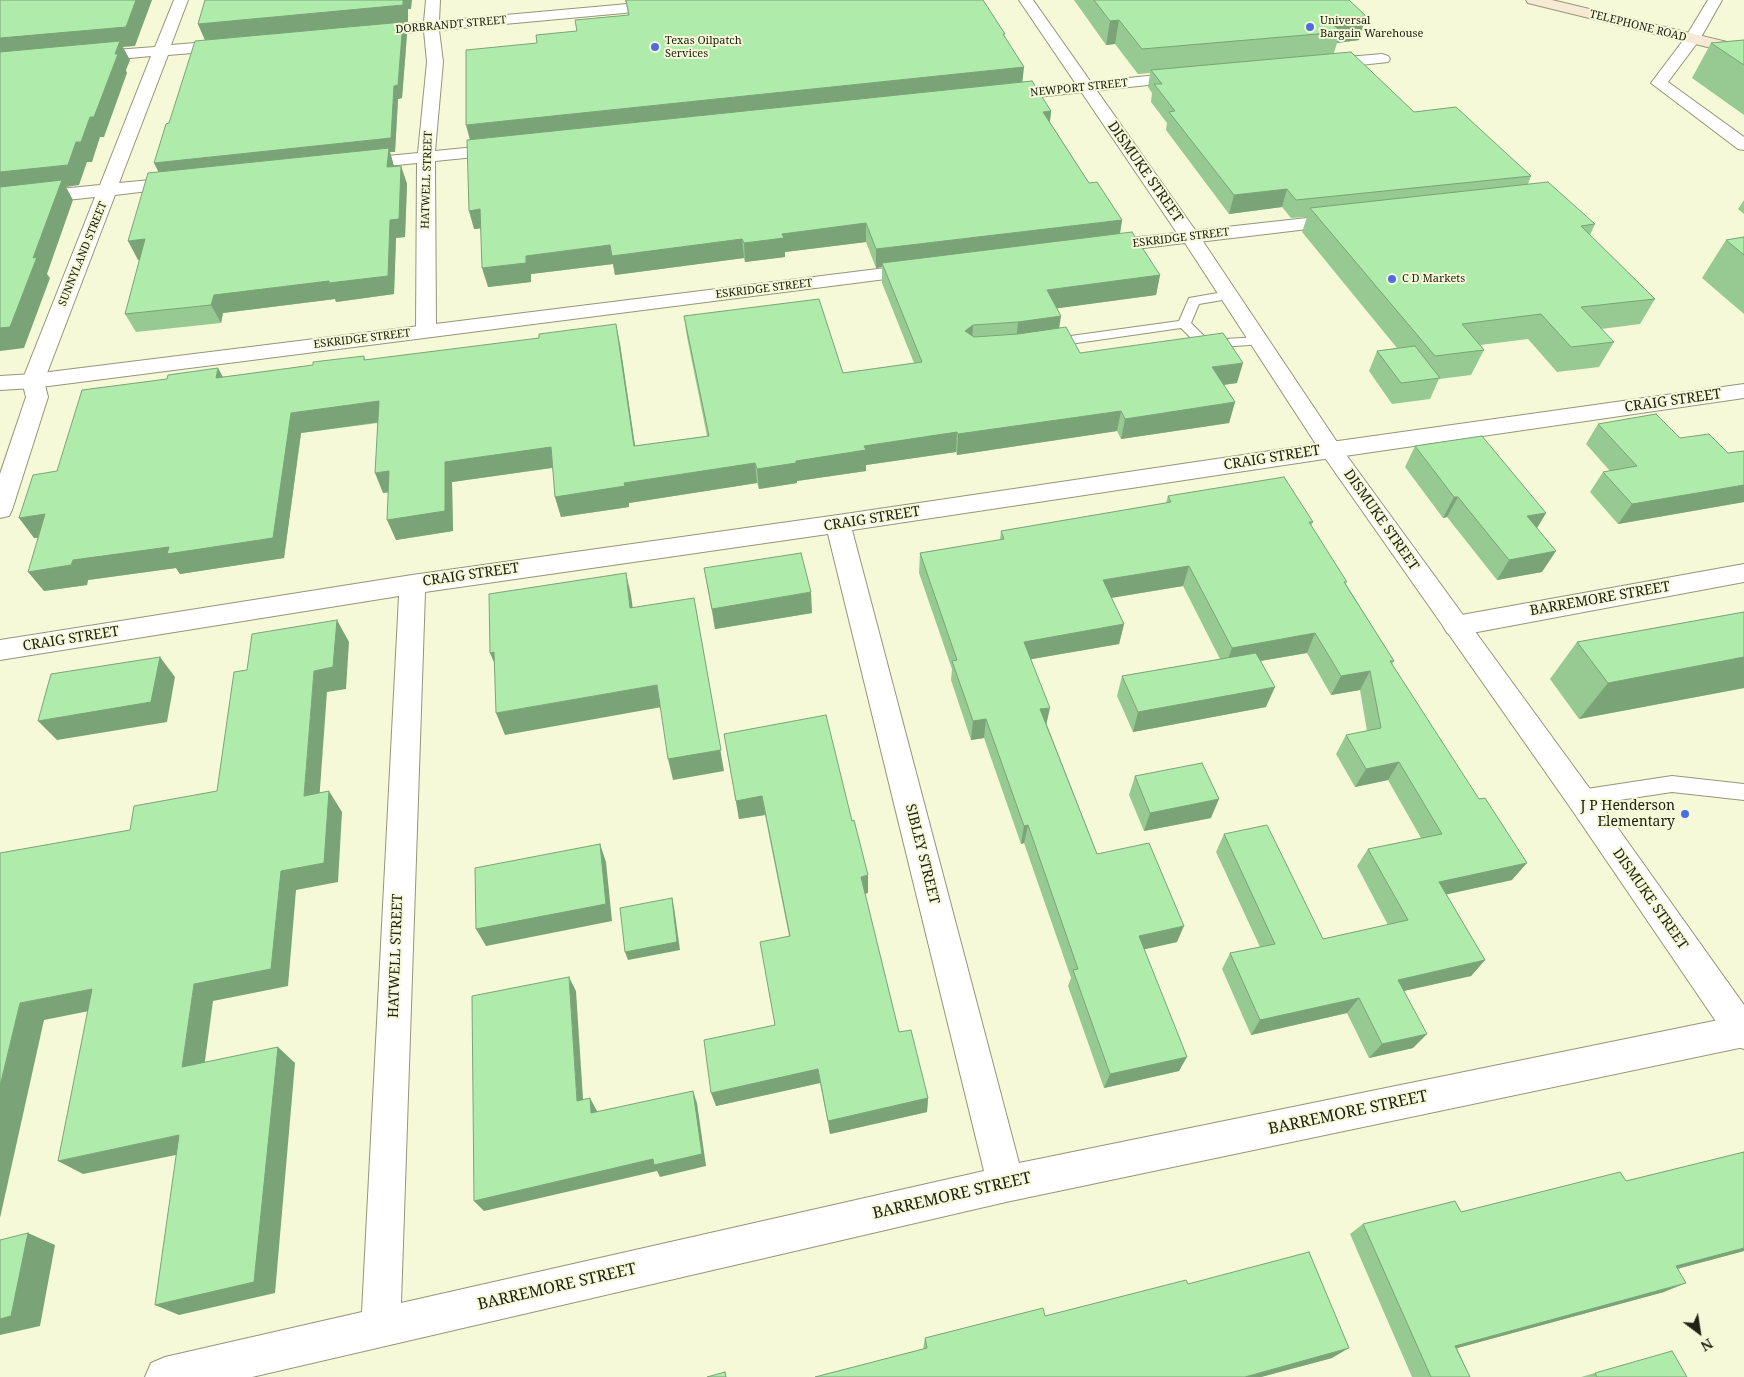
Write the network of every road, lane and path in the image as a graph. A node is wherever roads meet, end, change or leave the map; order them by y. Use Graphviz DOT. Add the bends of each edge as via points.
graph roads {
  1 [pos="181,0"];
  2 [pos="433,0"];
  3 [pos="722,0"];
  4 [pos="1026,0"];
  5 [pos="1533,0"];
  6 [pos="1715,0"];
  7 [pos="431,27"];
  8 [pos="354,34"];
  9 [pos="1692,39"];
  10 [pos="248,43"];
  11 [pos="161,51"];
  12 [pos="1744,51"];
  13 [pos="76,58"];
  14 [pos="1382,59"];
  15 [pos="1305,66"];
  16 [pos="1208,75"];
  17 [pos="1086,86"];
  18 [pos="986,97"];
  19 [pos="1744,145"];
  20 [pos="524,147"];
  21 [pos="426,157"];
  22 [pos="336,166"];
  23 [pos="197,181"];
  24 [pos="108,190"];
  25 [pos="0,201"];
  26 [pos="1363,218"];
  27 [pos="1190,236"];
  28 [pos="1084,250"];
  29 [pos="936,268"];
  30 [pos="1229,295"];
  31 [pos="1184,324"];
  32 [pos="426,331"];
  33 [pos="1259,341"];
  34 [pos="1034,345"];
  35 [pos="33,381"];
  36 [pos="0,383"];
  37 [pos="1744,391"];
  38 [pos="1331,450"];
  39 [pos="0,510"];
  40 [pos="838,524"];
  41 [pos="1744,573"];
  42 [pos="412,584"];
  43 [pos="1456,626"];
  44 [pos="0,650"];
  45 [pos="1744,792"];
  46 [pos="1580,798"];
  47 [pos="1743,1032"];
  48 [pos="1006,1184"];
  49 [pos="381,1328"];
  50 [pos="165,1377"];
  1 -- 11 [label="street, SUNNYLAND STREET"];
  2 -- 7 [label="street, HATWELL STREET"];
  3 -- 7 [label="street, DORBRANDT STREET"];
  4 -- 17 [label="street, DISMUKE STREET"];
  5 -- 9 [label="main road, TELEPHONE ROAD"];
  6 -- 9 [label="street"];
  7 -- 8 [label="street, DORBRANDT STREET"];
  7 -- 21 [label="street, HATWELL STREET" via="435,62"];
  9 -- 12 [label="main road, TELEPHONE ROAD"];
  9 -- 19 [label="street" via="1659,83"];
  10 -- 11 [label="street"];
  11 -- 13 [label="street"];
  11 -- 24 [label="street, SUNNYLAND STREET"];
  14 -- 15 [label="street"];
  16 -- 17 [label="street, NEWPORT STREET"];
  17 -- 18 [label="street, NEWPORT STREET"];
  17 -- 27 [label="street, DISMUKE STREET"];
  20 -- 21 [label="street"];
  21 -- 22 [label="street"];
  21 -- 32 [label="street, HATWELL STREET"];
  23 -- 24 [label="street"];
  24 -- 25 [label="street"];
  24 -- 35 [label="street, SUNNYLAND STREET"];
  26 -- 27 [label="street, ESKRIDGE STREET"];
  27 -- 28 [label="street, ESKRIDGE STREET"];
  27 -- 30 [label="street, DISMUKE STREET"];
  29 -- 32 [label="street, ESKRIDGE STREET"];
  30 -- 31 [label="lane" via="1194,301"];
  30 -- 33 [label="street, DISMUKE STREET"];
  31 -- 33 [label="lane" via="1205,344"];
  31 -- 34 [label="lane"];
  32 -- 35 [label="street, ESKRIDGE STREET"];
  33 -- 38 [label="street, DISMUKE STREET"];
  35 -- 36 [label="street, ESKRIDGE STREET"];
  35 -- 39 [label="street, SUNNYLAND STREET" via="37,397"];
  37 -- 38 [label="street, CRAIG STREET"];
  38 -- 40 [label="street, CRAIG STREET"];
  38 -- 43 [label="street, DISMUKE STREET"];
  40 -- 42 [label="street, CRAIG STREET"];
  40 -- 48 [label="street, SIBLEY STREET"];
  41 -- 43 [label="street, BARREMORE STREET"];
  42 -- 44 [label="street, CRAIG STREET"];
  42 -- 49 [label="street, HATWELL STREET"];
  43 -- 46 [label="street, DISMUKE STREET"];
  45 -- 46 [label="lane" via="1672,784"];
  46 -- 47 [label="street, DISMUKE STREET"];
  47 -- 48 [label="street, BARREMORE STREET"];
  48 -- 49 [label="street, BARREMORE STREET"];
  49 -- 50 [label="street, BARREMORE STREET"];
}
